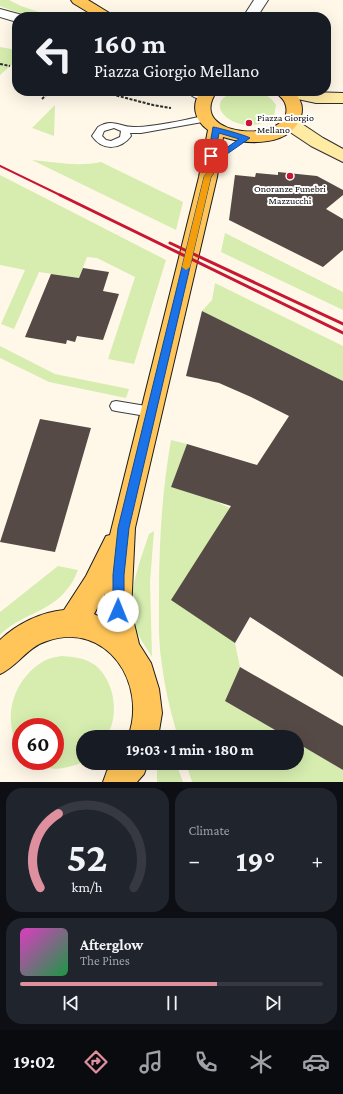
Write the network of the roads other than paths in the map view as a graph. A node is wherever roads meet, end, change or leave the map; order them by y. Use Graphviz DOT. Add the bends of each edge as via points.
graph roads {
  1 [pos="78,0"];
  2 [pos="261,0"];
  3 [pos="98,12"];
  4 [pos="253,12"];
  5 [pos="0,13"];
  6 [pos="12,17"];
  7 [pos="204,96"];
  8 [pos="288,96"];
  9 [pos="302,96"];
  10 [pos="338,99"];
  11 [pos="292,119"];
  12 [pos="210,124"];
  13 [pos="126,133"];
  14 [pos="272,134"];
  15 [pos="246,138"];
  16 [pos="317,142"];
  17 [pos="343,156"];
  18 [pos="208,177"];
  19 [pos="116,406"];
  20 [pos="152,412"];
  21 [pos="123,528"];
  22 [pos="71,623"];
  23 [pos="126,648"];
  24 [pos="0,660"];
  25 [pos="144,730"];
  26 [pos="127,770"];
  27 [pos="133,770"];
  28 [pos="118,782"];
  29 [pos="132,782"];
  1 -- 3 [label="main road"];
  2 -- 4 [label="street"];
  5 -- 6 [label="street"];
  7 -- 12 [label="main road" via="201,107"];
  8 -- 11 [label="main road" via="294,107"];
  9 -- 10 [label="street"];
  10 -- 11 [label="street" via="320,102"];
  11 -- 14 [label="main road" via="282,130"];
  11 -- 16 [label="street"];
  12 -- 13 [label="lane"];
  12 -- 15 [label="main road" via="230,135"];
  12 -- 18 [label="main road"];
  14 -- 15 [label="main road"];
  14 -- 16 [label="street"];
  15 -- 18 [label="main road" via="225,153"];
  16 -- 17 [label="street"];
  18 -- 20 [label="main road"];
  19 -- 20 [label="lane"];
  20 -- 21 [label="main road"];
  21 -- 22 [label="main road" via="101,578 85,606"];
  21 -- 23 [label="main road" via="118,575 118,611"];
  22 -- 23 [label="main road" via="92,626 110,634"];
  22 -- 24 [label="main road" via="50,625 30,634 11,647"];
  23 -- 25 [label="main road" via="141,672 148,701"];
  26 -- 28 [label="main road"];
  27 -- 29 [label="main road"];
}
